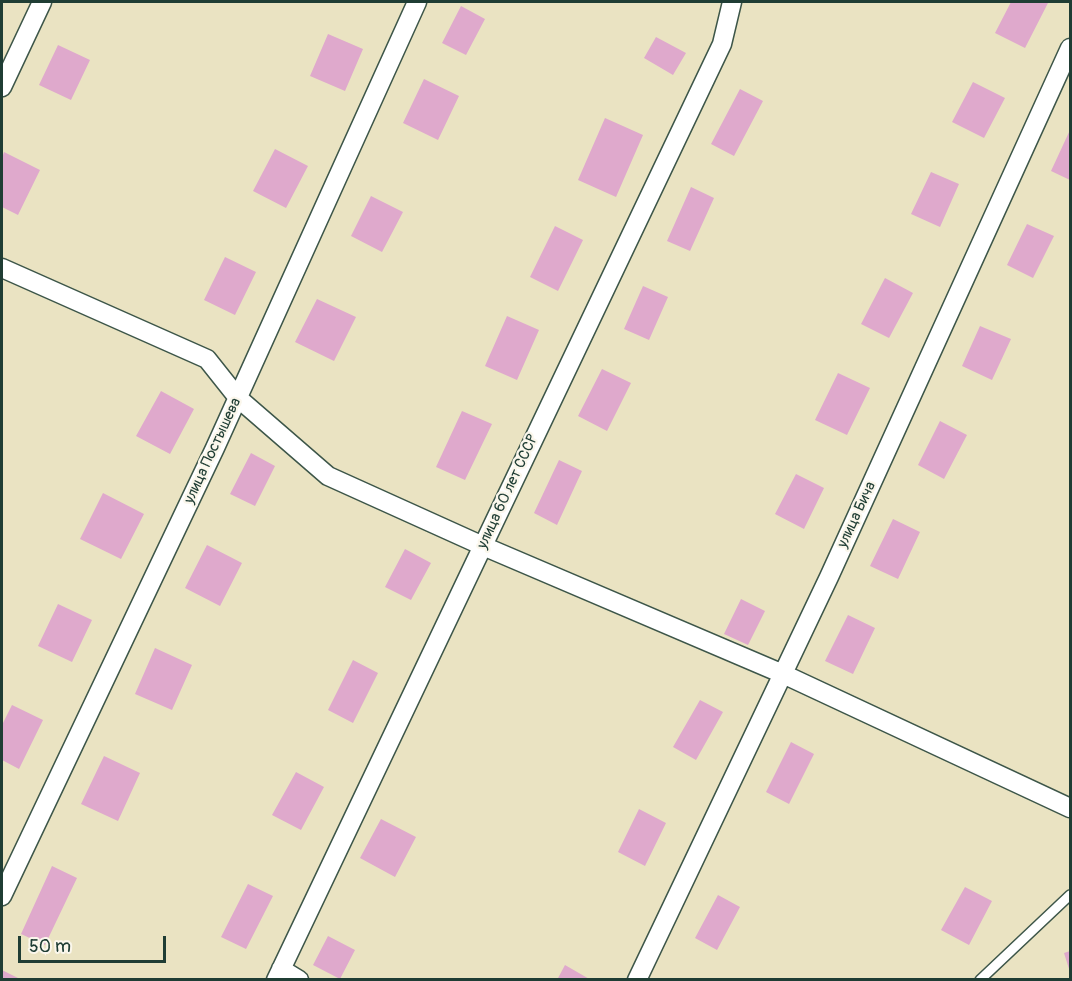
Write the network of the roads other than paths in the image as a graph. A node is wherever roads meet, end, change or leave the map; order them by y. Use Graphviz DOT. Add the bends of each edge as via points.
graph roads {
  1 [pos="42,2"];
  2 [pos="417,2"];
  3 [pos="732,2"];
  4 [pos="1071,48"];
  5 [pos="2,87"];
  6 [pos="2,268"];
  7 [pos="238,398"];
  8 [pos="483,546"];
  9 [pos="783,674"];
  10 [pos="1071,808"];
  11 [pos="1071,895"];
  12 [pos="2,896"];
  13 [pos="279,974"];
  14 [pos="299,980"];
  15 [pos="637,980"];
  16 [pos="980,980"];
  1 -- 5 [label="street"];
  2 -- 7 [label="street, улица Постышева"];
  3 -- 8 [label="street, улица 60 лет СССР" via="722,44"];
  4 -- 9 [label="street, улица Бича"];
  6 -- 7 [label="street" via="207,359"];
  7 -- 8 [label="street" via="328,476"];
  7 -- 12 [label="street, улица Постышева"];
  8 -- 9 [label="street"];
  8 -- 13 [label="street, улица 60 лет СССР"];
  9 -- 10 [label="street"];
  9 -- 15 [label="street, улица Бича"];
  11 -- 16 [label="lane"];
  13 -- 14 [label="street"];
}
